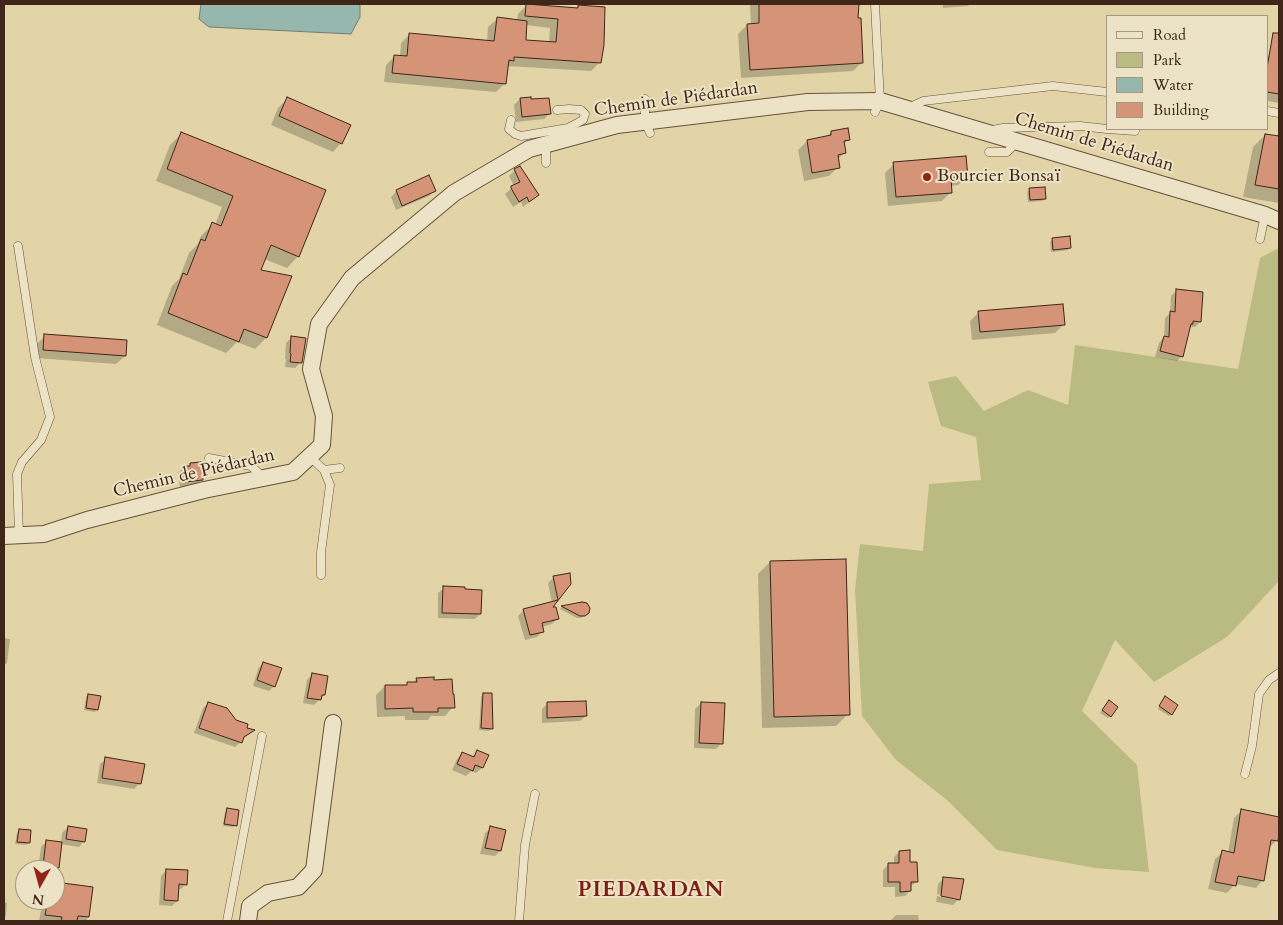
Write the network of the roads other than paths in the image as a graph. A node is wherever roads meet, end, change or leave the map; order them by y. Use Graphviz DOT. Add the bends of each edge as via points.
graph roads {
  1 [pos="875,4"];
  2 [pos="1106,92"];
  3 [pos="645,99"];
  4 [pos="877,107"];
  5 [pos="906,109"];
  6 [pos="557,110"];
  7 [pos="510,120"];
  8 [pos="647,127"];
  9 [pos="1106,129"];
  10 [pos="1122,130"];
  11 [pos="1135,131"];
  12 [pos="986,132"];
  13 [pos="569,133"];
  14 [pos="1018,141"];
  15 [pos="546,144"];
  16 [pos="989,152"];
  17 [pos="546,163"];
  18 [pos="1272,218"];
  19 [pos="1260,239"];
  20 [pos="18,246"];
  21 [pos="310,457"];
  22 [pos="209,458"];
  23 [pos="340,468"];
  24 [pos="324,470"];
  25 [pos="264,478"];
  26 [pos="11,536"];
  27 [pos="321,575"];
  28 [pos="1279,673"];
  29 [pos="334,723"];
  30 [pos="262,736"];
  31 [pos="1245,774"];
  32 [pos="535,794"];
  33 [pos="227,921"];
  34 [pos="248,921"];
  35 [pos="519,921"];
  1 -- 4 [label="lane"];
  2 -- 5 [label="lane" via="1053,86 923,100"];
  3 -- 8 [label="lane"];
  4 -- 5 [label="street, Chemin de Piédardan"];
  4 -- 8 [label="street, Chemin de Piédardan" via="808,102"];
  5 -- 12 [label="street, Chemin de Piédardan"];
  6 -- 13 [label="lane" via="581,110 585,114"];
  7 -- 13 [label="lane" via="509,129 521,136"];
  8 -- 13 [label="street, Chemin de Piédardan" via="617,125"];
  9 -- 12 [label="lane" via="1080,126 1003,128"];
  10 -- 11 [label="lane"];
  12 -- 14 [label="street, Chemin de Piédardan"];
  13 -- 15 [label="street, Chemin de Piédardan"];
  14 -- 16 [label="lane" via="1007,152"];
  14 -- 18 [label="street, Chemin de Piédardan"];
  15 -- 17 [label="lane"];
  15 -- 21 [label="street, Chemin de Piédardan" via="529,149 454,193 352,278 316,324 311,369 324,416 322,445"];
  18 -- 19 [label="lane"];
  20 -- 26 [label="lane" via="35,357 50,417 41,440 16,474"];
  21 -- 24 [label="lane"];
  21 -- 25 [label="street, Chemin de Piédardan" via="293,472"];
  22 -- 25 [label="lane" via="251,466"];
  23 -- 24 [label="lane"];
  24 -- 27 [label="lane" via="330,485"];
  25 -- 26 [label="street, Chemin de Piédardan" via="204,490 44,534"];
  28 -- 31 [label="lane" via="1259,694"];
  29 -- 34 [label="street" via="314,870 298,887 268,893 250,906"];
  30 -- 33 [label="lane"];
  32 -- 35 [label="lane" via="525,845"];
}
